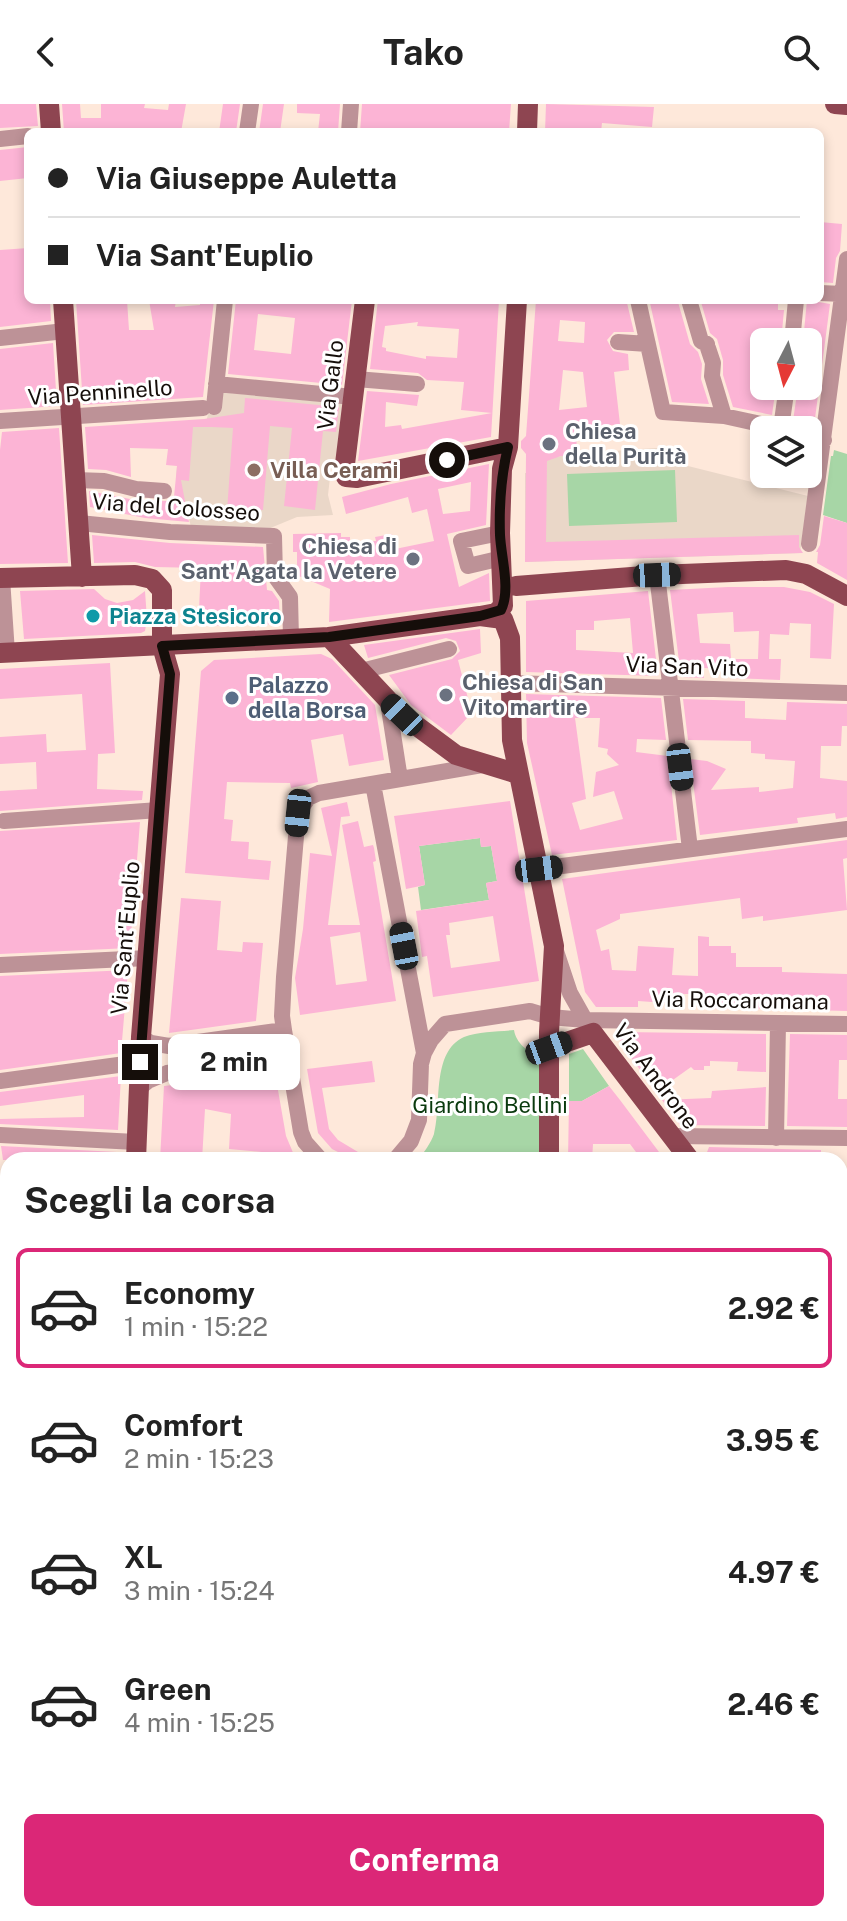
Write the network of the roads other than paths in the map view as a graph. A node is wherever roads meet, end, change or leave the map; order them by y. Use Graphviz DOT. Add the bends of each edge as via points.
graph roads {
  1 [pos="49,104"];
  2 [pos="251,104"];
  3 [pos="351,104"];
  4 [pos="528,104"];
  5 [pos="835,104"];
  6 [pos="847,105"];
  7 [pos="51,128"];
  8 [pos="248,128"];
  9 [pos="349,128"];
  10 [pos="527,128"];
  11 [pos="24,136"];
  12 [pos="0,139"];
  13 [pos="847,259"];
  14 [pos="824,293"];
  15 [pos="843,294"];
  16 [pos="63,304"];
  17 [pos="225,304"];
  18 [pos="364,304"];
  19 [pos="517,304"];
  20 [pos="639,304"];
  21 [pos="690,304"];
  22 [pos="796,304"];
  23 [pos="793,328"];
  24 [pos="65,331"];
  25 [pos="0,338"];
  26 [pos="618,342"];
  27 [pos="648,344"];
  28 [pos="216,384"];
  29 [pos="417,384"];
  30 [pos="354,388"];
  31 [pos="847,400"];
  32 [pos="828,405"];
  33 [pos="71,416"];
  34 [pos="724,416"];
  35 [pos="0,421"];
  36 [pos="750,422"];
  37 [pos="822,422"];
  38 [pos="508,447"];
  39 [pos="76,480"];
  40 [pos="813,488"];
  41 [pos="164,491"];
  42 [pos="79,523"];
  43 [pos="500,533"];
  44 [pos="809,544"];
  45 [pos="502,558"];
  46 [pos="82,570"];
  47 [pos="657,575"];
  48 [pos="1,578"];
  49 [pos="516,586"];
  50 [pos="847,596"];
  51 [pos="480,616"];
  52 [pos="329,637"];
  53 [pos="510,638"];
  54 [pos="291,639"];
  55 [pos="162,646"];
  56 [pos="449,649"];
  57 [pos="3,653"];
  58 [pos="361,671"];
  59 [pos="519,683"];
  60 [pos="670,687"];
  61 [pos="847,693"];
  62 [pos="388,702"];
  63 [pos="482,765"];
  64 [pos="518,774"];
  65 [pos="387,781"];
  66 [pos="159,810"];
  67 [pos="4,821"];
  68 [pos="847,829"];
  69 [pos="690,849"];
  70 [pos="539,869"];
  71 [pos="554,946"];
  72 [pos="148,958"];
  73 [pos="0,965"];
  74 [pos="543,1011"];
  75 [pos="778,1023"];
  76 [pos="283,1024"];
  77 [pos="847,1024"];
  78 [pos="589,1027"];
  79 [pos="141,1037"];
  80 [pos="549,1048"];
  81 [pos="424,1053"];
  82 [pos="140,1062"];
  83 [pos="289,1064"];
  84 [pos="0,1081"];
  85 [pos="138,1089"];
  86 [pos="0,1135"];
  87 [pos="672,1136"];
  88 [pos="776,1138"];
  89 [pos="847,1138"];
  90 [pos="136,1151"];
  91 [pos="314,1152"];
  92 [pos="402,1152"];
  93 [pos="549,1152"];
  94 [pos="684,1152"];
  1 -- 7 [label="main road"];
  2 -- 8 [label="street"];
  3 -- 9 [label="street"];
  4 -- 10 [label="main road"];
  5 -- 6 [label="main road"];
  11 -- 12 [label="street"];
  13 -- 15 [label="street"];
  14 -- 15 [label="street"];
  15 -- 32 [label="street"];
  16 -- 24 [label="main road"];
  17 -- 28 [label="street"];
  18 -- 30 [label="main road, Via Gallo"];
  19 -- 38 [label="main road"];
  20 -- 27 [label="street"];
  21 -- 34 [label="street" via="713,363"];
  22 -- 23 [label="street"];
  24 -- 25 [label="street"];
  24 -- 33 [label="main road"];
  26 -- 27 [label="street"];
  27 -- 34 [label="street" via="663,412"];
  28 -- 30 [label="street"];
  28 -- 33 [label="street, Via Penninello" via="208,408"];
  29 -- 30 [label="street"];
  30 -- 38 [label="main road, Via Gallo" via="346,477"];
  31 -- 32 [label="street"];
  32 -- 37 [label="street"];
  33 -- 35 [label="street, Via Penninello"];
  33 -- 39 [label="main road"];
  34 -- 36 [label="street"];
  38 -- 43 [label="main road"];
  38 -- 49 [label="main road"];
  39 -- 41 [label="street"];
  39 -- 42 [label="main road"];
  40 -- 44 [label="street"];
  42 -- 46 [label="main road"];
  42 -- 54 [label="street, Via del Colosseo" via="274,536 276,581 290,597"];
  43 -- 45 [label="main road"];
  43 -- 45 [label="street" via="461,541 468,566"];
  45 -- 51 [label="main road" via="503,606"];
  46 -- 48 [label="main road"];
  46 -- 55 [label="main road" via="135,575 159,584"];
  47 -- 49 [label="main road"];
  47 -- 50 [label="main road" via="796,571"];
  47 -- 60 [label="street"];
  48 -- 57 [label="street"];
  49 -- 53 [label="main road"];
  51 -- 52 [label="main road"];
  51 -- 53 [label="main road" via="503,619"];
  52 -- 54 [label="main road"];
  52 -- 58 [label="main road"];
  53 -- 59 [label="main road"];
  54 -- 55 [label="main road"];
  55 -- 57 [label="main road"];
  55 -- 66 [label="main road, Via Sant'Euplio" via="170,674"];
  56 -- 58 [label="street"];
  58 -- 62 [label="main road"];
  59 -- 60 [label="street, Via San Vito"];
  59 -- 64 [label="main road" via="512,740"];
  60 -- 61 [label="street, Via San Vito"];
  60 -- 69 [label="street"];
  62 -- 63 [label="main road" via="456,755"];
  62 -- 65 [label="street"];
  63 -- 64 [label="main road"];
  63 -- 65 [label="street"];
  64 -- 70 [label="main road"];
  65 -- 76 [label="street" via="319,793 298,813"];
  65 -- 81 [label="street"];
  66 -- 67 [label="street"];
  66 -- 72 [label="main road, Via Sant'Euplio"];
  68 -- 69 [label="street"];
  69 -- 70 [label="street"];
  70 -- 71 [label="main road"];
  71 -- 74 [label="main road"];
  71 -- 78 [label="street"];
  72 -- 73 [label="street"];
  72 -- 79 [label="main road, Via Sant'Euplio"];
  74 -- 78 [label="street, Via Roccaromana"];
  74 -- 80 [label="main road"];
  74 -- 81 [label="street, Via Roccaromana" via="445,1024"];
  75 -- 77 [label="street, Via Roccaromana"];
  75 -- 78 [label="street, Via Roccaromana"];
  75 -- 88 [label="street"];
  76 -- 79 [label="street" via="169,1046"];
  76 -- 83 [label="street"];
  78 -- 80 [label="main road"];
  78 -- 87 [label="main road, Via Androne"];
  79 -- 82 [label="main road, Via Sant'Euplio"];
  80 -- 93 [label="main road"];
  81 -- 92 [label="street" via="419,1120"];
  82 -- 84 [label="street"];
  82 -- 85 [label="main road, Via Sant'Euplio"];
  83 -- 85 [label="street" via="167,1073"];
  83 -- 91 [label="street" via="301,1132"];
  85 -- 90 [label="main road, Via Sant'Euplio"];
  86 -- 90 [label="street"];
  87 -- 88 [label="street"];
  87 -- 94 [label="main road, Via Androne"];
  88 -- 89 [label="street"];
}
